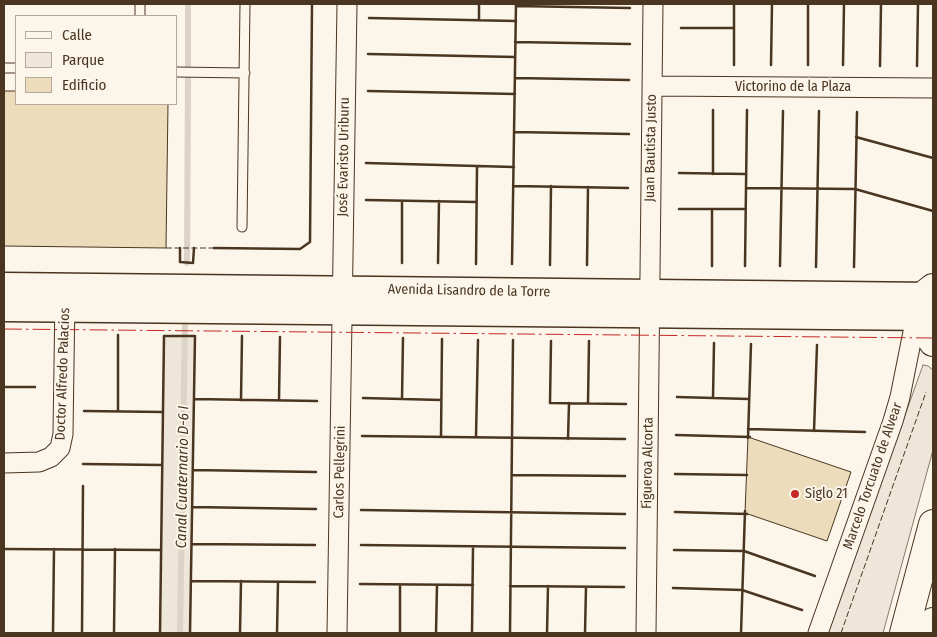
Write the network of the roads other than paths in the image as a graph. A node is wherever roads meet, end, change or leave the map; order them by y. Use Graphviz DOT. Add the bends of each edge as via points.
graph roads {
  1 [pos="245,4"];
  2 [pos="347,4"];
  3 [pos="653,4"];
  4 [pos="178,72"];
  5 [pos="244,73"];
  6 [pos="652,86"];
  7 [pos="933,88"];
  8 [pos="242,227"];
  9 [pos="4,286"];
  10 [pos="65,297"];
  11 [pos="929,299"];
  12 [pos="342,300"];
  13 [pos="649,303"];
  14 [pos="4,308"];
  15 [pos="933,342"];
  16 [pos="4,463"];
  17 [pos="933,524"];
  18 [pos="933,622"];
  19 [pos="337,633"];
  20 [pos="646,633"];
  21 [pos="818,633"];
  22 [pos="904,633"];
  23 [pos="929,633"];
  1 -- 5 [label="lane"];
  2 -- 12 [label="street, José Evaristo Uriburu"];
  3 -- 6 [label="street, Juan Bautista Justo"];
  4 -- 5 [label="lane"];
  5 -- 8 [label="lane"];
  6 -- 7 [label="street, Victorino de la Plaza"];
  6 -- 13 [label="street, Juan Bautista Justo"];
  9 -- 10 [label="main road, Avenida Lisandro de la Torre"];
  10 -- 12 [label="main road, Avenida Lisandro de la Torre"];
  10 -- 14 [label="main road, Avenida Lisandro de la Torre"];
  10 -- 16 [label="street, Doctor Alfredo Palacios" via="63,434 60,448 52,457 33,463"];
  11 -- 13 [label="main road, Avenida Lisandro de la Torre"];
  11 -- 15 [label="highway"];
  11 -- 21 [label="street, Marcelo Torcuato de Alvear" via="895,415"];
  12 -- 13 [label="main road, Avenida Lisandro de la Torre"];
  12 -- 19 [label="street, Carlos Pellegrini"];
  13 -- 20 [label="street, Figueroa Alcorta"];
  17 -- 22 [label="highway"];
  18 -- 23 [label="highway"];
}
